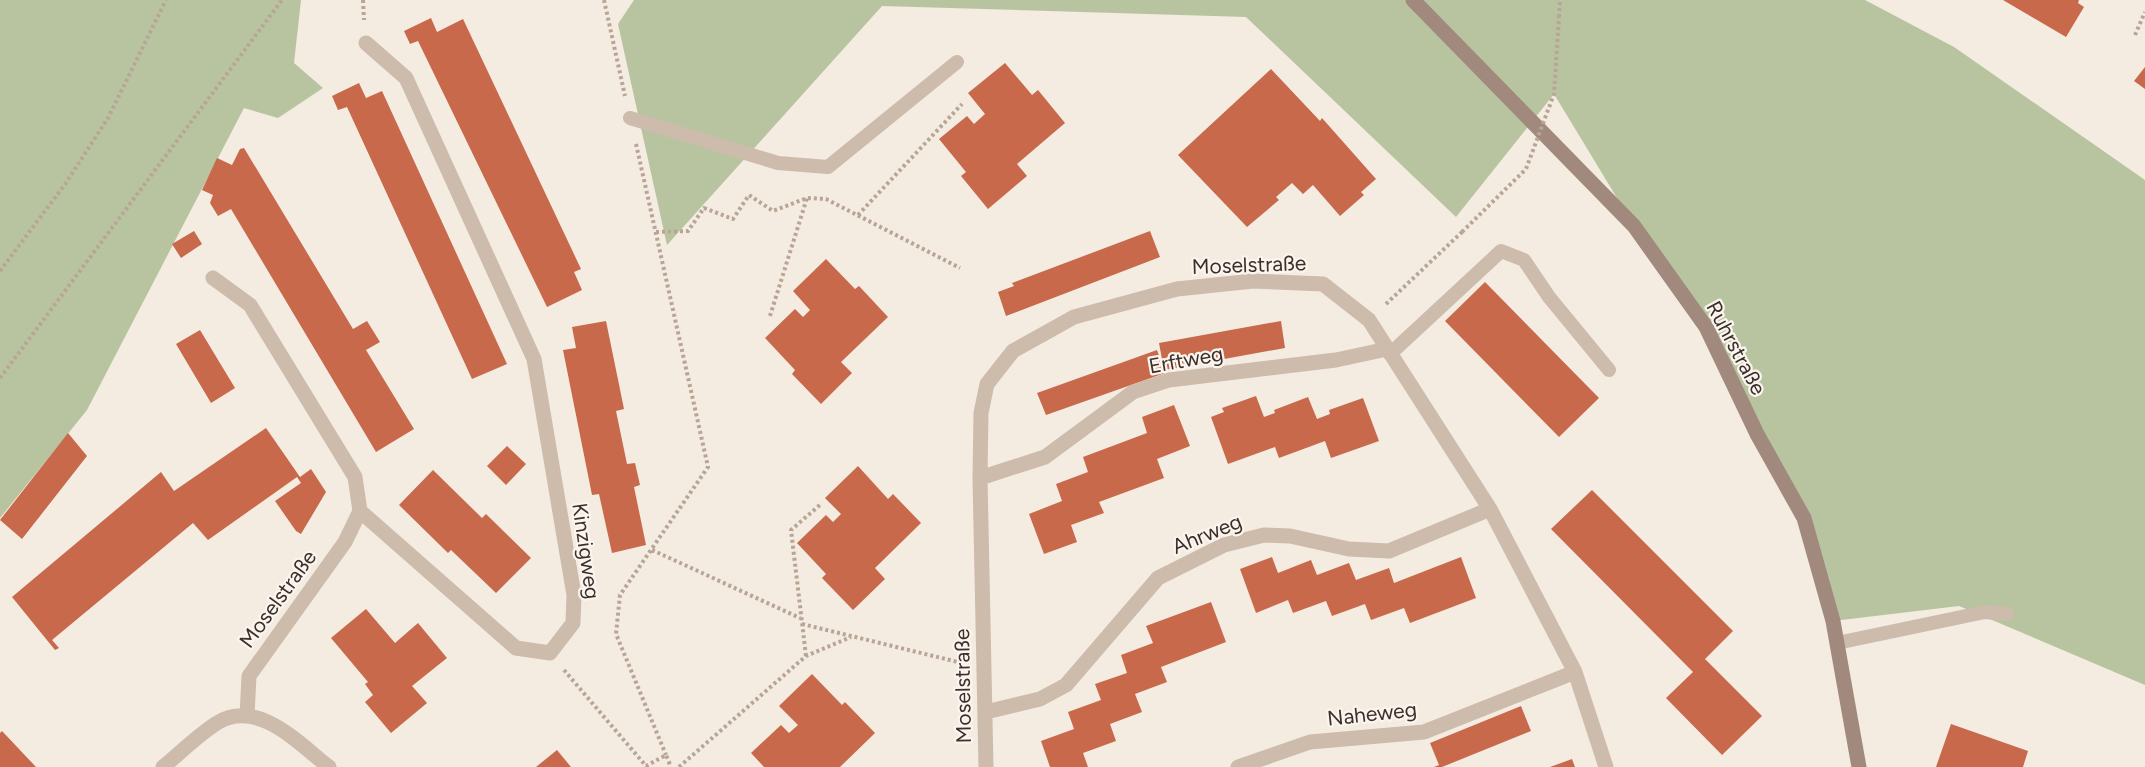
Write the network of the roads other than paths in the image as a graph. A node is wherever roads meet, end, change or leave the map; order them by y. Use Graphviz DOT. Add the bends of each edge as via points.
graph roads {
  1 [pos="1413,0"];
  2 [pos="366,43"];
  3 [pos="957,63"];
  4 [pos="630,118"];
  5 [pos="213,278"];
  6 [pos="1389,352"];
  7 [pos="1609,370"];
  8 [pos="980,478"];
  9 [pos="1490,509"];
  10 [pos="360,511"];
  11 [pos="2007,614"];
  12 [pos="1837,643"];
  13 [pos="1575,672"];
  14 [pos="986,712"];
  15 [pos="247,716"];
  16 [pos="163,767"];
  17 [pos="329,767"];
  18 [pos="986,767"];
  19 [pos="1239,767"];
  20 [pos="1606,767"];
  21 [pos="1859,767"];
  1 -- 12 [label="main road, Ruhrstraße" via="1634,226 1706,327 1757,434 1804,518"];
  2 -- 10 [label="street, Kinzigweg" via="406,78 534,359 574,595 573,623 550,653 516,648"];
  3 -- 4 [label="lane" via="828,167 778,163"];
  5 -- 10 [label="street" via="250,305 355,477"];
  6 -- 7 [label="lane" via="1501,251 1524,260"];
  6 -- 8 [label="street, Erftweg" via="1169,380 1133,392 1045,457"];
  6 -- 8 [label="street, Moselstraße" via="1369,320 1323,284 1253,281 1177,289 1074,317 1013,351 987,384 981,413"];
  6 -- 9 [label="street, Moselstraße"];
  8 -- 14 [label="street, Moselstraße"];
  9 -- 13 [label="street, Moselstraße"];
  9 -- 14 [label="street, Ahrweg" via="1389,550 1349,549 1290,536 1264,535 1224,545 1158,578 1066,685 1040,699"];
  10 -- 15 [label="street, Moselstraße" via="345,542 249,676"];
  11 -- 12 [label="lane" via="1985,612"];
  12 -- 21 [label="main road, Ruhrstraße"];
  13 -- 19 [label="street, Naheweg" via="1424,732 1310,742"];
  13 -- 20 [label="street, Moselstraße"];
  14 -- 18 [label="street, Moselstraße"];
  15 -- 16 [label="street" via="219,722"];
  15 -- 17 [label="street" via="270,722"];
}
